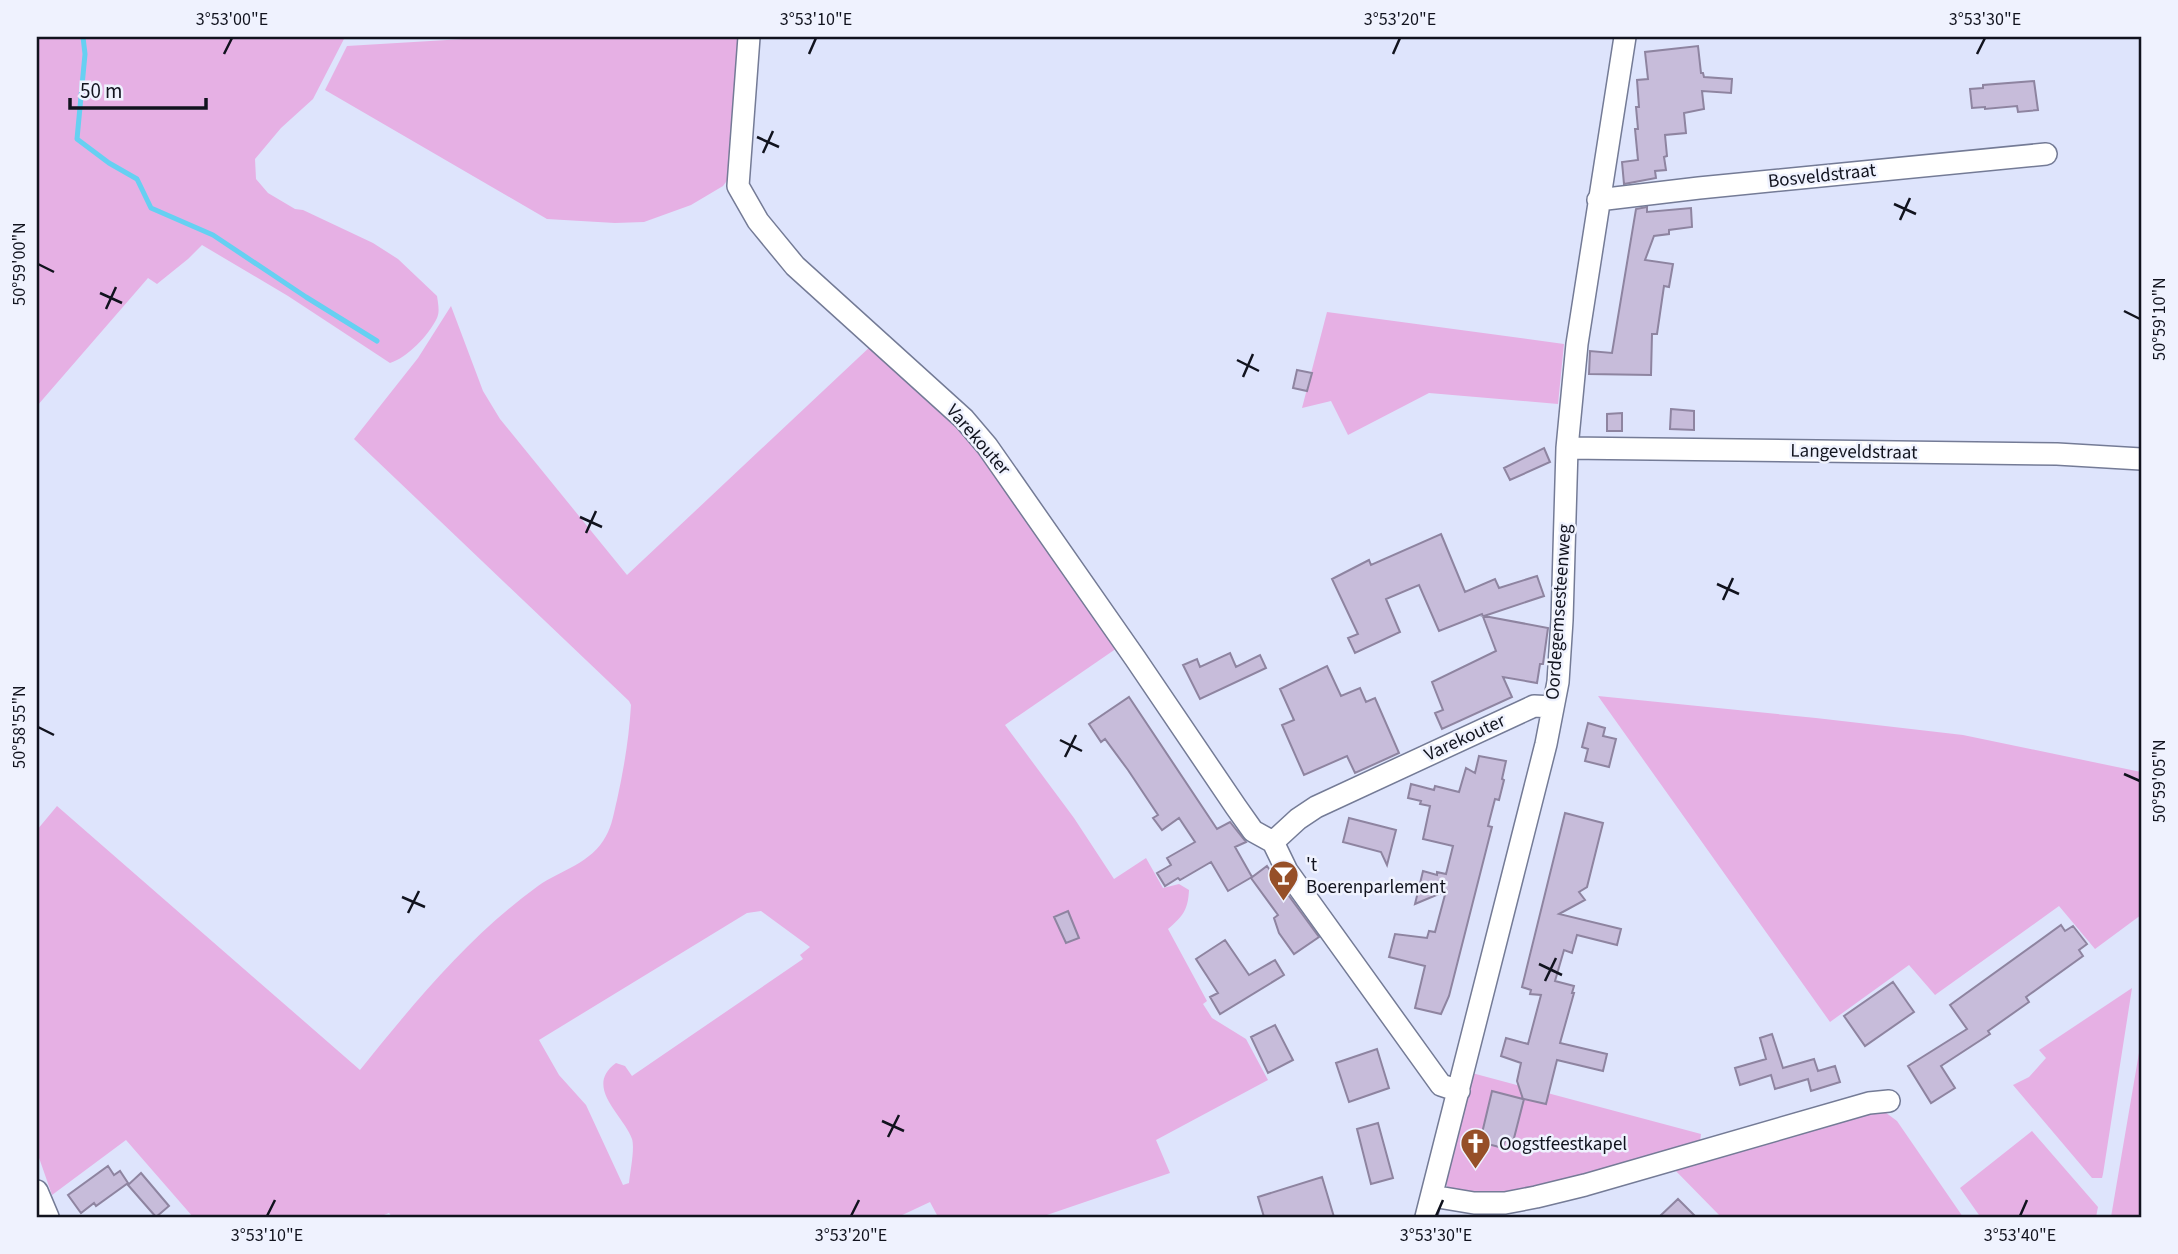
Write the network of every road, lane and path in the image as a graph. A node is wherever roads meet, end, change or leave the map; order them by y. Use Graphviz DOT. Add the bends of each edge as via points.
graph roads {
  1 [pos="750,37"];
  2 [pos="1625,37"];
  3 [pos="2046,154"];
  4 [pos="1598,200"];
  5 [pos="1567,448"];
  6 [pos="2141,459"];
  7 [pos="1553,707"];
  8 [pos="1272,842"];
  9 [pos="1459,1091"];
  10 [pos="1889,1101"];
  11 [pos="37,1191"];
  12 [pos="1432,1196"];
  13 [pos="48,1217"];
  14 [pos="1426,1217"];
  1 -- 8 [label="street, Varekouter" via="738,186 758,221 795,266 964,419 987,446 1253,831"];
  2 -- 4 [label="street, Oordegemsesteenweg"];
  3 -- 4 [label="street, Bosveldstraat"];
  4 -- 5 [label="street, Oordegemsesteenweg"];
  5 -- 6 [label="street, Langeveldstraat"];
  5 -- 7 [label="street, Oordegemsesteenweg" via="1562,620"];
  7 -- 8 [label="street, Varekouter" via="1534,706 1316,807"];
  7 -- 9 [label="street, Oordegemsesteenweg"];
  8 -- 9 [label="street, Varekouter" via="1287,872 1441,1085"];
  9 -- 12 [label="street, Oordegemsesteenweg"];
  10 -- 12 [label="street" via="1506,1203"];
  11 -- 13 [label="street"];
  12 -- 14 [label="street, Oordegemsesteenweg"];
}
